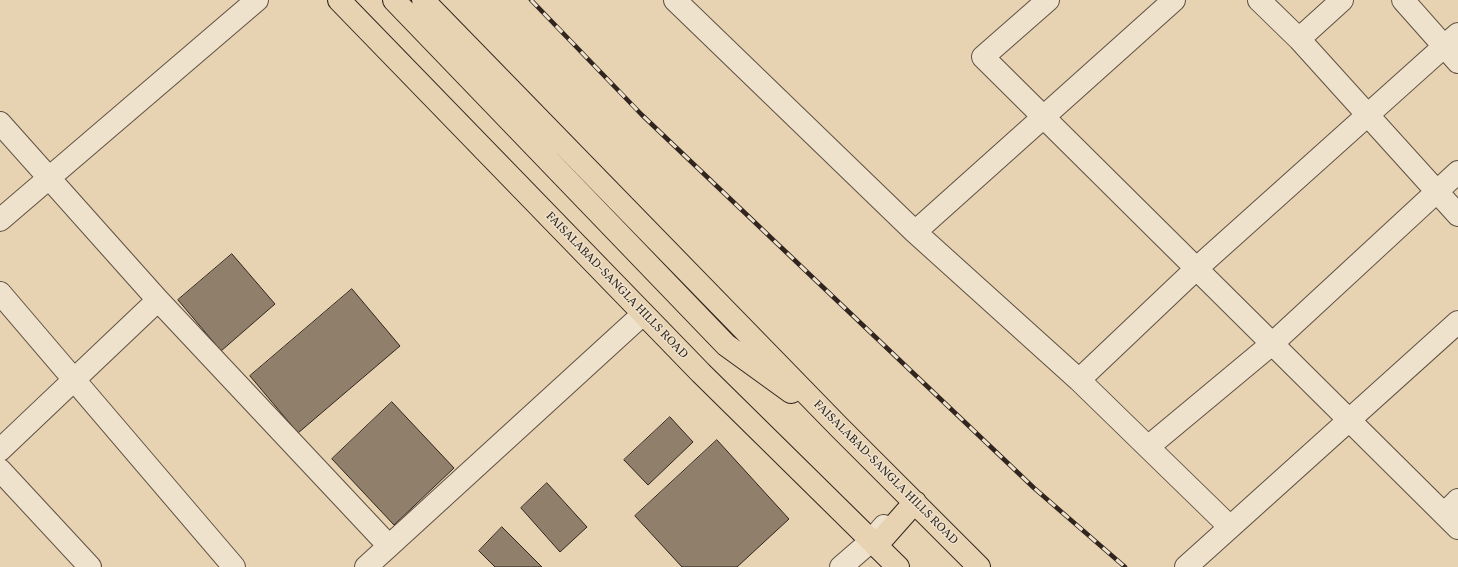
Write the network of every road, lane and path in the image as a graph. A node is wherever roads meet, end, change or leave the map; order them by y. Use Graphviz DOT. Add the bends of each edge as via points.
graph roads {
  1 [pos="257,0"];
  2 [pos="339,0"];
  3 [pos="394,0"];
  4 [pos="423,0"];
  5 [pos="676,0"];
  6 [pos="1048,0"];
  7 [pos="1174,0"];
  8 [pos="1260,0"];
  9 [pos="1342,0"];
  10 [pos="1403,0"];
  11 [pos="1299,39"];
  12 [pos="1453,47"];
  13 [pos="1367,115"];
  14 [pos="1044,117"];
  15 [pos="0,123"];
  16 [pos="1458,172"];
  17 [pos="49,178"];
  18 [pos="1437,191"];
  19 [pos="1458,215"];
  20 [pos="0,220"];
  21 [pos="915,232"];
  22 [pos="1197,268"];
  23 [pos="0,293"];
  24 [pos="158,300"];
  25 [pos="643,314"];
  26 [pos="1458,322"];
  27 [pos="1273,343"];
  28 [pos="74,380"];
  29 [pos="1079,380"];
  30 [pos="1350,419"];
  31 [pos="839,427"];
  32 [pos="1148,448"];
  33 [pos="0,450"];
  34 [pos="0,470"];
  35 [pos="912,499"];
  36 [pos="1453,514"];
  37 [pos="1230,527"];
  38 [pos="873,543"];
  39 [pos="389,546"];
  40 [pos="90,567"];
  41 [pos="234,567"];
  42 [pos="366,567"];
  43 [pos="841,567"];
  44 [pos="898,567"];
  45 [pos="979,567"];
  46 [pos="1186,567"];
  1 -- 17 [label="street"];
  2 -- 25 [label="main road, FAISALABAD-SANGLA HILLS ROAD"];
  3 -- 31 [label="main road" via="726,345"];
  4 -- 31 [label="main road, FAISALABAD-SANGLA HILLS ROAD"];
  5 -- 21 [label="street"];
  6 -- 14 [label="street" via="983,57"];
  7 -- 14 [label="street"];
  8 -- 11 [label="street"];
  9 -- 11 [label="street"];
  10 -- 12 [label="street"];
  11 -- 13 [label="street"];
  12 -- 13 [label="street"];
  13 -- 18 [label="street"];
  13 -- 22 [label="street"];
  14 -- 21 [label="street"];
  14 -- 22 [label="street"];
  15 -- 17 [label="street"];
  16 -- 18 [label="street"];
  17 -- 20 [label="street"];
  17 -- 24 [label="street"];
  18 -- 19 [label="street"];
  18 -- 27 [label="street"];
  21 -- 29 [label="street"];
  22 -- 27 [label="street"];
  22 -- 29 [label="street"];
  23 -- 28 [label="street"];
  24 -- 28 [label="street"];
  24 -- 39 [label="street"];
  25 -- 38 [label="main road, FAISALABAD-SANGLA HILLS ROAD"];
  25 -- 39 [label="street"];
  26 -- 30 [label="street"];
  27 -- 30 [label="street"];
  27 -- 32 [label="street"];
  28 -- 33 [label="street"];
  28 -- 41 [label="street"];
  29 -- 32 [label="street"];
  30 -- 36 [label="street"];
  30 -- 37 [label="street"];
  31 -- 35 [label="main road, FAISALABAD-SANGLA HILLS ROAD"];
  32 -- 37 [label="street"];
  34 -- 40 [label="street"];
  35 -- 38 [label="main road"];
  35 -- 45 [label="main road, FAISALABAD-SANGLA HILLS ROAD"];
  37 -- 46 [label="street"];
  38 -- 43 [label="street"];
  38 -- 44 [label="main road, FAISALABAD-SANGLA HILLS ROAD"];
  39 -- 42 [label="street"];
}
